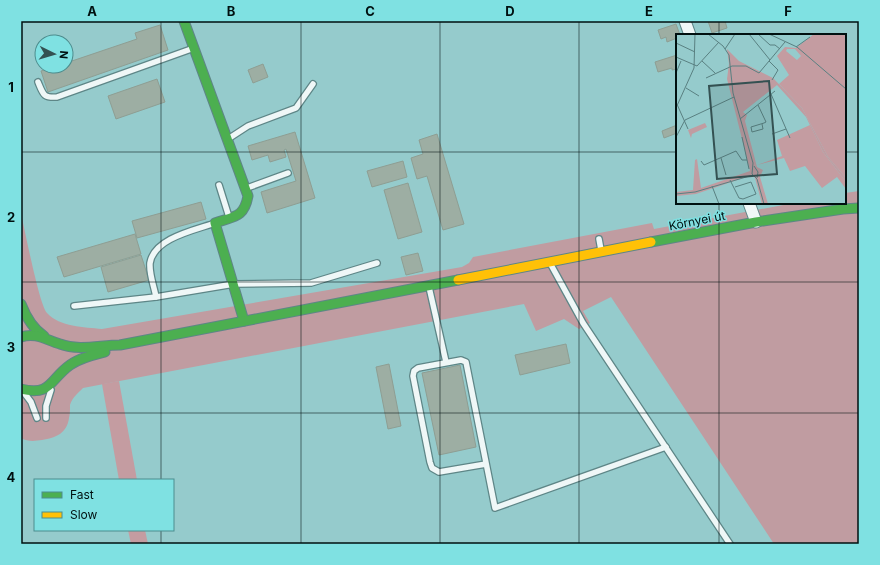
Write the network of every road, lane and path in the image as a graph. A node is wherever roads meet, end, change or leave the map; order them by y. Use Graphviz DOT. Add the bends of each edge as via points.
graph roads {
  1 [pos="685,21"];
  2 [pos="188,26"];
  3 [pos="690,34"];
  4 [pos="194,48"];
  5 [pos="38,82"];
  6 [pos="313,84"];
  7 [pos="228,139"];
  8 [pos="288,172"];
  9 [pos="219,185"];
  10 [pos="245,188"];
  11 [pos="749,204"];
  12 [pos="859,208"];
  13 [pos="229,219"];
  14 [pos="756,222"];
  15 [pos="216,223"];
  16 [pos="599,239"];
  17 [pos="601,252"];
  18 [pos="549,261"];
  19 [pos="377,263"];
  20 [pos="234,284"];
  21 [pos="428,285"];
  22 [pos="156,297"];
  23 [pos="21,304"];
  24 [pos="74,306"];
  25 [pos="244,321"];
  26 [pos="21,337"];
  27 [pos="47,338"];
  28 [pos="120,345"];
  29 [pos="446,362"];
  30 [pos="59,374"];
  31 [pos="54,382"];
  32 [pos="21,389"];
  33 [pos="37,418"];
  34 [pos="46,418"];
  35 [pos="666,447"];
  36 [pos="486,464"];
  37 [pos="730,544"];
  1 -- 3 [label="street"];
  2 -- 4 [label="main road"];
  4 -- 5 [label="lane" via="57,97 49,98 44,95"];
  4 -- 7 [label="main road"];
  6 -- 7 [label="lane" via="296,108 248,126"];
  7 -- 10 [label="main road"];
  8 -- 10 [label="lane"];
  9 -- 13 [label="lane"];
  10 -- 13 [label="main road" via="248,196 246,207 240,214"];
  11 -- 14 [label="street"];
  12 -- 14 [label="main road, Környei út"];
  13 -- 15 [label="main road"];
  14 -- 17 [label="main road, Környei út"];
  15 -- 20 [label="main road"];
  15 -- 22 [label="lane" via="182,234 158,248 150,262"];
  16 -- 17 [label="lane"];
  17 -- 18 [label="main road, Környei út"];
  18 -- 21 [label="main road, Környei út"];
  18 -- 35 [label="lane" via="583,323"];
  19 -- 20 [label="lane" via="311,283"];
  20 -- 22 [label="lane"];
  20 -- 25 [label="main road"];
  21 -- 25 [label="main road, Környei út"];
  21 -- 29 [label="lane"];
  22 -- 24 [label="lane"];
  23 -- 27 [label="main road" via="30,325"];
  25 -- 28 [label="main road, Környei út"];
  26 -- 27 [label="main road" via="35,334"];
  27 -- 28 [label="main road" via="60,344 78,347"];
  27 -- 30 [label="main road" via="57,347 61,358"];
  28 -- 30 [label="main road" via="75,362"];
  29 -- 36 [label="lane" via="466,362"];
  29 -- 36 [label="lane" via="418,368 413,376 432,468 439,472"];
  30 -- 31 [label="main road"];
  31 -- 32 [label="main road" via="38,391"];
  31 -- 34 [label="lane" via="46,406"];
  32 -- 33 [label="lane" via="29,398"];
  35 -- 36 [label="lane" via="495,508"];
  35 -- 37 [label="lane"];
}
